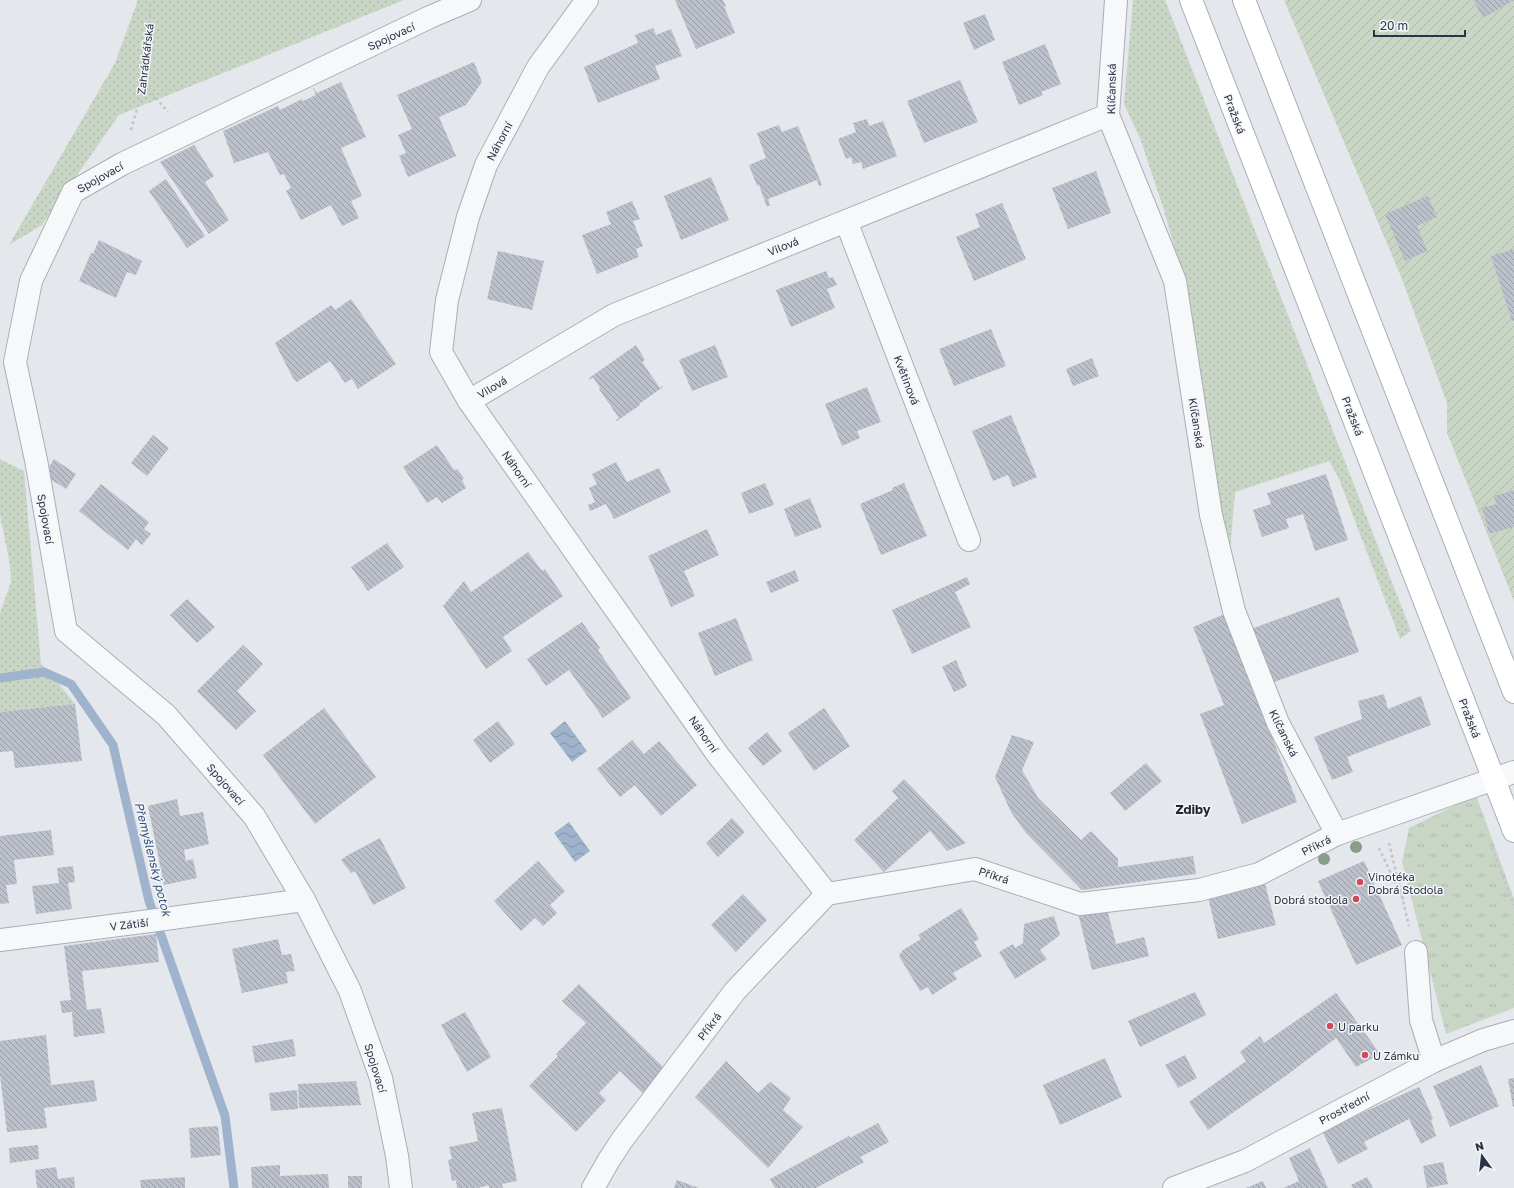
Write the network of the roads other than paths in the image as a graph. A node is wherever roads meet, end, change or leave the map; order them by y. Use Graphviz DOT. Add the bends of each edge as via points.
graph roads {
  1 [pos="470,0"];
  2 [pos="587,0"];
  3 [pos="1116,0"];
  4 [pos="1191,0"];
  5 [pos="1244,0"];
  6 [pos="1108,115"];
  7 [pos="846,220"];
  8 [pos="469,401"];
  9 [pos="969,540"];
  10 [pos="1514,692"];
  11 [pos="1514,772"];
  12 [pos="1494,779"];
  13 [pos="1514,831"];
  14 [pos="1337,834"];
  15 [pos="827,894"];
  16 [pos="304,900"];
  17 [pos="0,940"];
  18 [pos="1416,952"];
  19 [pos="1514,1031"];
  20 [pos="1434,1061"];
  21 [pos="401,1188"];
  22 [pos="593,1188"];
  23 [pos="1174,1188"];
  1 -- 16 [label="street, Spojovací" via="186,133 72,192 31,282 14,362 36,460 66,631 166,715 254,816"];
  2 -- 8 [label="street, Náhorní" via="538,67 486,165 468,217 447,300 442,352"];
  3 -- 6 [label="street, Klíčanská"];
  4 -- 12 [label="main road, Pražská"];
  5 -- 10 [label="main road"];
  6 -- 7 [label="street, Vilová"];
  6 -- 14 [label="street, Klíčanská" via="1175,281 1211,515 1234,611 1278,723"];
  7 -- 8 [label="street, Vilová" via="614,315"];
  7 -- 9 [label="street, Květinová"];
  8 -- 15 [label="street, Náhorní" via="718,755"];
  11 -- 12 [label="street, Příkrá"];
  12 -- 13 [label="main road, Pražská"];
  12 -- 14 [label="street, Příkrá"];
  14 -- 15 [label="street, Příkrá" via="1258,874 1199,890 1080,904 975,868"];
  15 -- 22 [label="street, Příkrá" via="736,991 622,1140"];
  16 -- 17 [label="street, V Zátiší"];
  16 -- 21 [label="street, Spojovací" via="350,991 381,1078"];
  18 -- 20 [label="street" via="1421,1020"];
  19 -- 20 [label="street, Prostřední" via="1483,1040"];
  20 -- 23 [label="street, Prostřední" via="1245,1161"];
}
